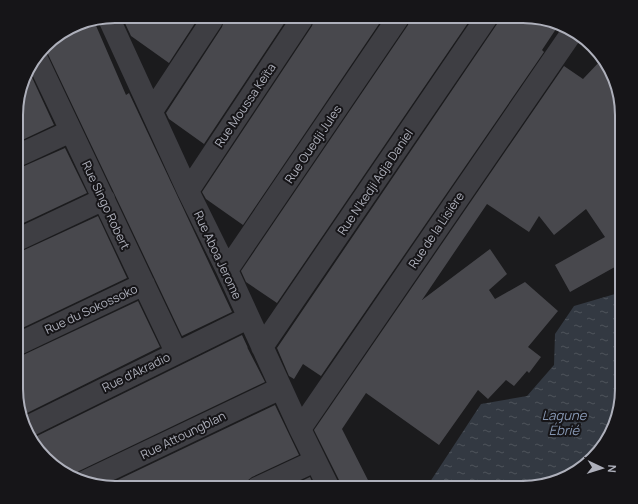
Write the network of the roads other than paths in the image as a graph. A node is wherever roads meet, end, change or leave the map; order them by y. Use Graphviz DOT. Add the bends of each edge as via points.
graph roads {
  1 [pos="113,23"];
  2 [pos="210,23"];
  3 [pos="299,23"];
  4 [pos="395,23"];
  5 [pos="483,23"];
  6 [pos="570,36"];
  7 [pos="39,64"];
  8 [pos="152,111"];
  9 [pos="71,131"];
  10 [pos="23,153"];
  11 [pos="188,191"];
  12 [pos="104,200"];
  13 [pos="23,237"];
  14 [pos="227,270"];
  15 [pos="144,284"];
  16 [pos="248,318"];
  17 [pos="23,341"];
  18 [pos="262,347"];
  19 [pos="176,352"];
  20 [pos="281,388"];
  21 [pos="30,425"];
  22 [pos="300,428"];
  23 [pos="315,460"];
  24 [pos="92,478"];
  25 [pos="272,481"];
  26 [pos="326,481"];
  1 -- 8 [label="street, Rue Aboa Jerome"];
  2 -- 8 [label="street"];
  3 -- 11 [label="street, Rue Moussa Keïta"];
  4 -- 14 [label="street, Rue Ouedji Jules"];
  5 -- 18 [label="street, Rue N'kedji Adja Daniel"];
  6 -- 22 [label="street, Rue de la Lisière"];
  7 -- 9 [label="street, Rue Singo Robert"];
  8 -- 11 [label="street, Rue Aboa Jerome"];
  9 -- 10 [label="street"];
  9 -- 12 [label="street, Rue Singo Robert"];
  11 -- 14 [label="street, Rue Aboa Jerome"];
  12 -- 13 [label="street"];
  12 -- 15 [label="street, Rue Singo Robert"];
  14 -- 16 [label="street, Rue Aboa Jerome"];
  15 -- 17 [label="street, Rue du Sokossoko"];
  15 -- 19 [label="street, Rue Singo Robert"];
  16 -- 18 [label="street, Rue Aboa Jerome"];
  16 -- 19 [label="street, Rue d'Akradio"];
  18 -- 20 [label="street, Rue Aboa Jerome"];
  19 -- 21 [label="street, Rue d'Akradio"];
  20 -- 22 [label="street, Rue Aboa Jerome"];
  20 -- 24 [label="street, Rue Attoungblan"];
  22 -- 23 [label="street, Rue Aboa Jerome"];
  23 -- 25 [label="street"];
  23 -- 26 [label="street, Rue Aboa Jerome"];
}
